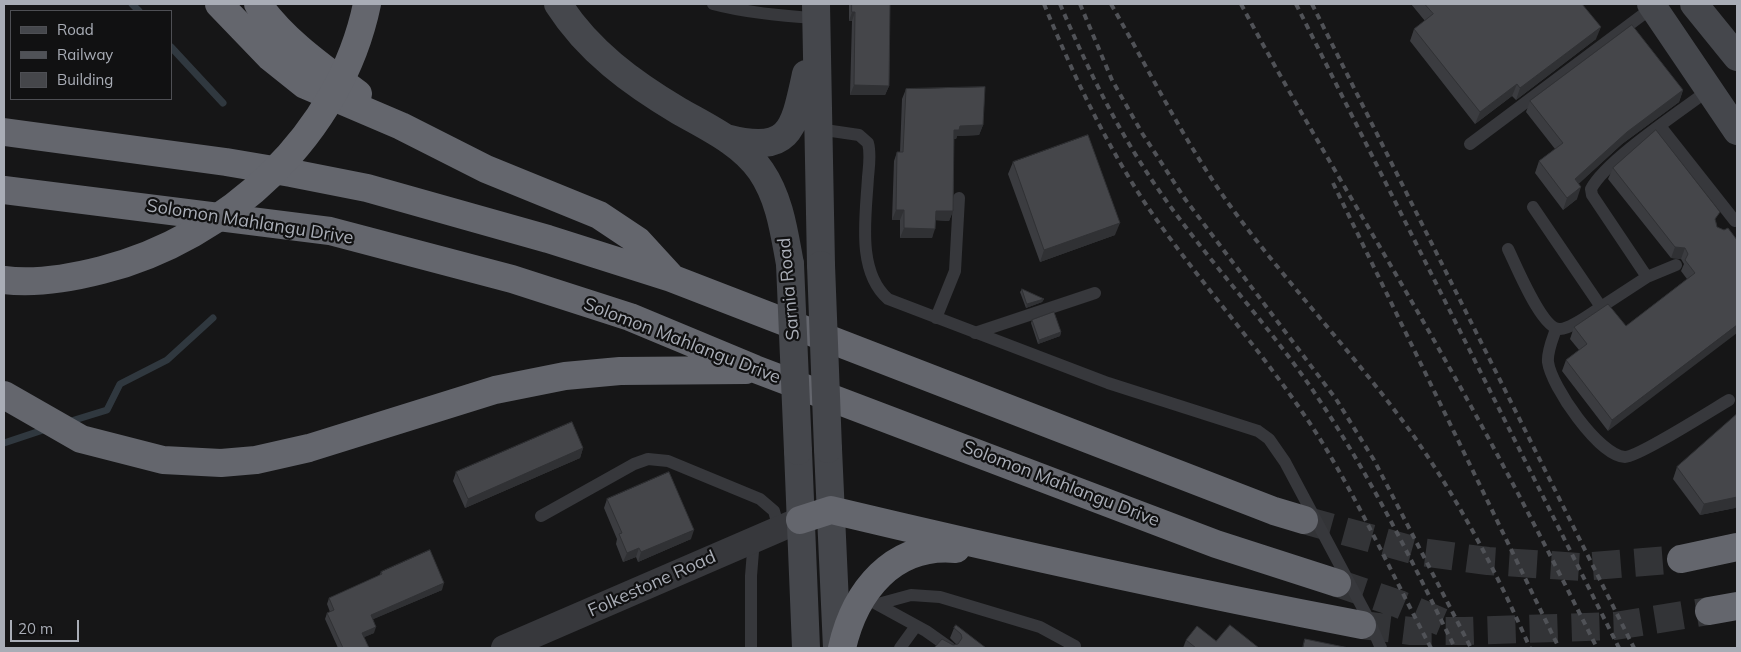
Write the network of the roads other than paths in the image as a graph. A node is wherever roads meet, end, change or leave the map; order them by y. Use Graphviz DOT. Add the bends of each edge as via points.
graph roads {
  1 [pos="219,4"];
  2 [pos="258,4"];
  3 [pos="367,4"];
  4 [pos="558,4"];
  5 [pos="713,4"];
  6 [pos="1694,4"];
  7 [pos="1652,5"];
  8 [pos="815,18"];
  9 [pos="1729,47"];
  10 [pos="1690,59"];
  11 [pos="1710,89"];
  12 [pos="401,126"];
  13 [pos="1660,126"];
  14 [pos="818,128"];
  15 [pos="1737,131"];
  16 [pos="4,132"];
  17 [pos="724,137"];
  18 [pos="1470,144"];
  19 [pos="4,190"];
  20 [pos="959,198"];
  21 [pos="1534,206"];
  22 [pos="1733,223"];
  23 [pos="1508,249"];
  24 [pos="1676,265"];
  25 [pos="1647,277"];
  26 [pos="671,278"];
  27 [pos="4,280"];
  28 [pos="1095,293"];
  29 [pos="1602,307"];
  30 [pos="936,318"];
  31 [pos="1556,329"];
  32 [pos="975,333"];
  33 [pos="755,369"];
  34 [pos="4,395"];
  35 [pos="1729,400"];
  36 [pos="831,510"];
  37 [pos="541,516"];
  38 [pos="1304,520"];
  39 [pos="790,524"];
  40 [pos="754,539"];
  41 [pos="1737,547"];
  42 [pos="1020,555"];
  43 [pos="1680,559"];
  44 [pos="1337,583"];
  45 [pos="871,600"];
  46 [pos="1737,606"];
  47 [pos="1709,611"];
  48 [pos="916,626"];
  49 [pos="1362,626"];
  50 [pos="1075,646"];
  51 [pos="504,648"];
  52 [pos="751,648"];
  53 [pos="806,648"];
  54 [pos="836,648"];
  55 [pos="842,648"];
  56 [pos="900,648"];
  57 [pos="950,648"];
  58 [pos="1381,648"];
  1 -- 12 [label="highway" via="270,57 305,85"];
  2 -- 12 [label="highway" via="296,46"];
  3 -- 27 [label="highway, bridge" via="348,66 323,111 275,169 219,218 177,243 124,264 78,276 18,282"];
  4 -- 17 [label="main road, Sarnia Road" via="592,48 623,74"];
  5 -- 8 [label="lane" via="773,16"];
  6 -- 9 [label="main road"];
  7 -- 10 [label="main road"];
  7 -- 18 [label="lane"];
  8 -- 14 [label="main road, Sarnia Road"];
  8 -- 17 [label="main road" via="796,116 783,135 771,144 753,145"];
  9 -- 10 [label="main road"];
  10 -- 11 [label="main road"];
  11 -- 13 [label="lane"];
  11 -- 15 [label="main road"];
  12 -- 26 [label="highway" via="486,168 616,224 638,241"];
  13 -- 22 [label="lane"];
  13 -- 25 [label="lane" via="1605,171 1591,189"];
  14 -- 30 [label="lane" via="859,135 868,143 866,247 871,276 888,299"];
  14 -- 36 [label="main road, Sarnia Road, bridge"];
  16 -- 26 [label="highway" via="226,162 367,188"];
  17 -- 39 [label="main road, Sarnia Road, bridge" via="745,153 761,171 772,191 780,211 790,264 798,451"];
  19 -- 33 [label="highway, Solomon Mahlangu Drive" via="330,231 512,279 630,317"];
  20 -- 30 [label="lane" via="956,264"];
  21 -- 29 [label="lane"];
  23 -- 31 [label="lane" via="1542,316"];
  24 -- 25 [label="lane"];
  25 -- 29 [label="lane"];
  26 -- 38 [label="highway"];
  28 -- 32 [label="lane"];
  29 -- 31 [label="lane" via="1567,328"];
  30 -- 32 [label="lane"];
  31 -- 35 [label="lane" via="1548,361 1561,395 1588,431 1621,456 1629,456 1648,447"];
  32 -- 58 [label="lane" via="1108,383 1264,435 1285,462"];
  33 -- 34 [label="highway" via="565,376 495,390 309,448 256,460 221,463 162,460 81,439"];
  33 -- 44 [label="highway, Solomon Mahlangu Drive" via="1216,544"];
  36 -- 39 [label="highway"];
  36 -- 42 [label="highway"];
  36 -- 54 [label="main road, Sarnia Road"];
  37 -- 39 [label="lane" via="634,464 655,459 668,461 760,498"];
  39 -- 40 [label="street, Folkestone Road"];
  39 -- 53 [label="main road, Sarnia Road"];
  40 -- 51 [label="street, Folkestone Road"];
  40 -- 52 [label="lane"];
  41 -- 43 [label="highway"];
  42 -- 45 [label="highway" via="947,548 920,551 906,556 876,580"];
  42 -- 49 [label="highway"];
  45 -- 48 [label="lane"];
  45 -- 50 [label="lane" via="911,595 940,597 1040,627"];
  45 -- 55 [label="highway" via="854,612"];
  46 -- 47 [label="highway"];
  48 -- 56 [label="lane"];
  48 -- 57 [label="lane"];
}
